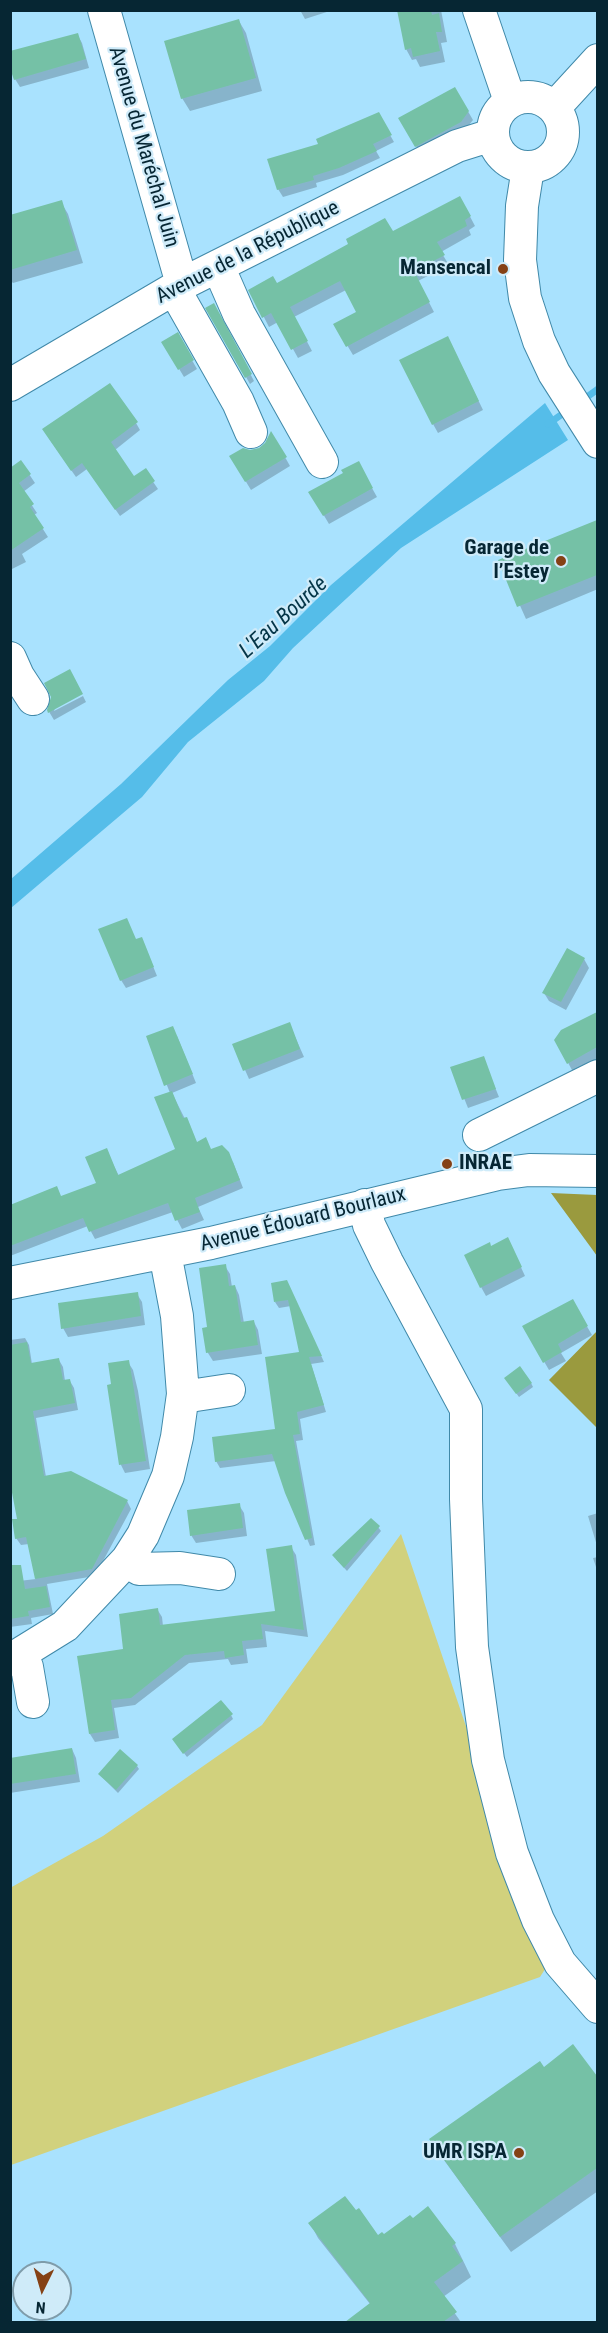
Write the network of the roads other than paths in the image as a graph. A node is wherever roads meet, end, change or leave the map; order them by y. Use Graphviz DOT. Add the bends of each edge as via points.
graph roads {
  1 [pos="104,10"];
  2 [pos="479,10"];
  3 [pos="597,60"];
  4 [pos="510,101"];
  5 [pos="554,108"];
  6 [pos="492,135"];
  7 [pos="528,168"];
  8 [pos="218,266"];
  9 [pos="178,287"];
  10 [pos="10,385"];
  11 [pos="251,432"];
  12 [pos="597,442"];
  13 [pos="322,462"];
  14 [pos="10,658"];
  15 [pos="33,699"];
  16 [pos="597,1076"];
  17 [pos="479,1134"];
  18 [pos="597,1171"];
  19 [pos="364,1205"];
  20 [pos="165,1253"];
  21 [pos="10,1283"];
  22 [pos="229,1390"];
  23 [pos="183,1394"];
  24 [pos="127,1560"];
  25 [pos="219,1574"];
  26 [pos="16,1658"];
  27 [pos="33,1702"];
  28 [pos="597,2007"];
  1 -- 9 [label="street, Avenue du Maréchal Juin"];
  2 -- 4 [label="street"];
  3 -- 5 [label="street"];
  4 -- 5 [label="street" via="533,96"];
  4 -- 6 [label="street" via="496,115"];
  5 -- 7 [label="street" via="561,117 563,141 550,160"];
  6 -- 7 [label="street" via="508,162"];
  6 -- 8 [label="street, Avenue de la République" via="457,146"];
  7 -- 12 [label="street" via="520,260 525,298 554,373"];
  8 -- 9 [label="street, Avenue de la République"];
  8 -- 13 [label="street" via="239,314"];
  9 -- 10 [label="street, Avenue de la République"];
  9 -- 11 [label="street, Avenue du Maréchal Juin"];
  14 -- 15 [label="street"];
  16 -- 17 [label="street"];
  18 -- 19 [label="street, Avenue Édouard Bourlaux" via="529,1170 498,1174"];
  19 -- 20 [label="street, Avenue Édouard Bourlaux"];
  19 -- 28 [label="street" via="387,1262 466,1409 472,1647 488,1760 512,1852 538,1920 560,1964"];
  20 -- 21 [label="street, Avenue Édouard Bourlaux"];
  20 -- 23 [label="street" via="177,1316"];
  22 -- 23 [label="street"];
  23 -- 24 [label="street" via="168,1476 143,1535"];
  24 -- 25 [label="street" via="140,1569 180,1568"];
  24 -- 26 [label="street" via="65,1626"];
  26 -- 27 [label="street" via="27,1667"];
}
